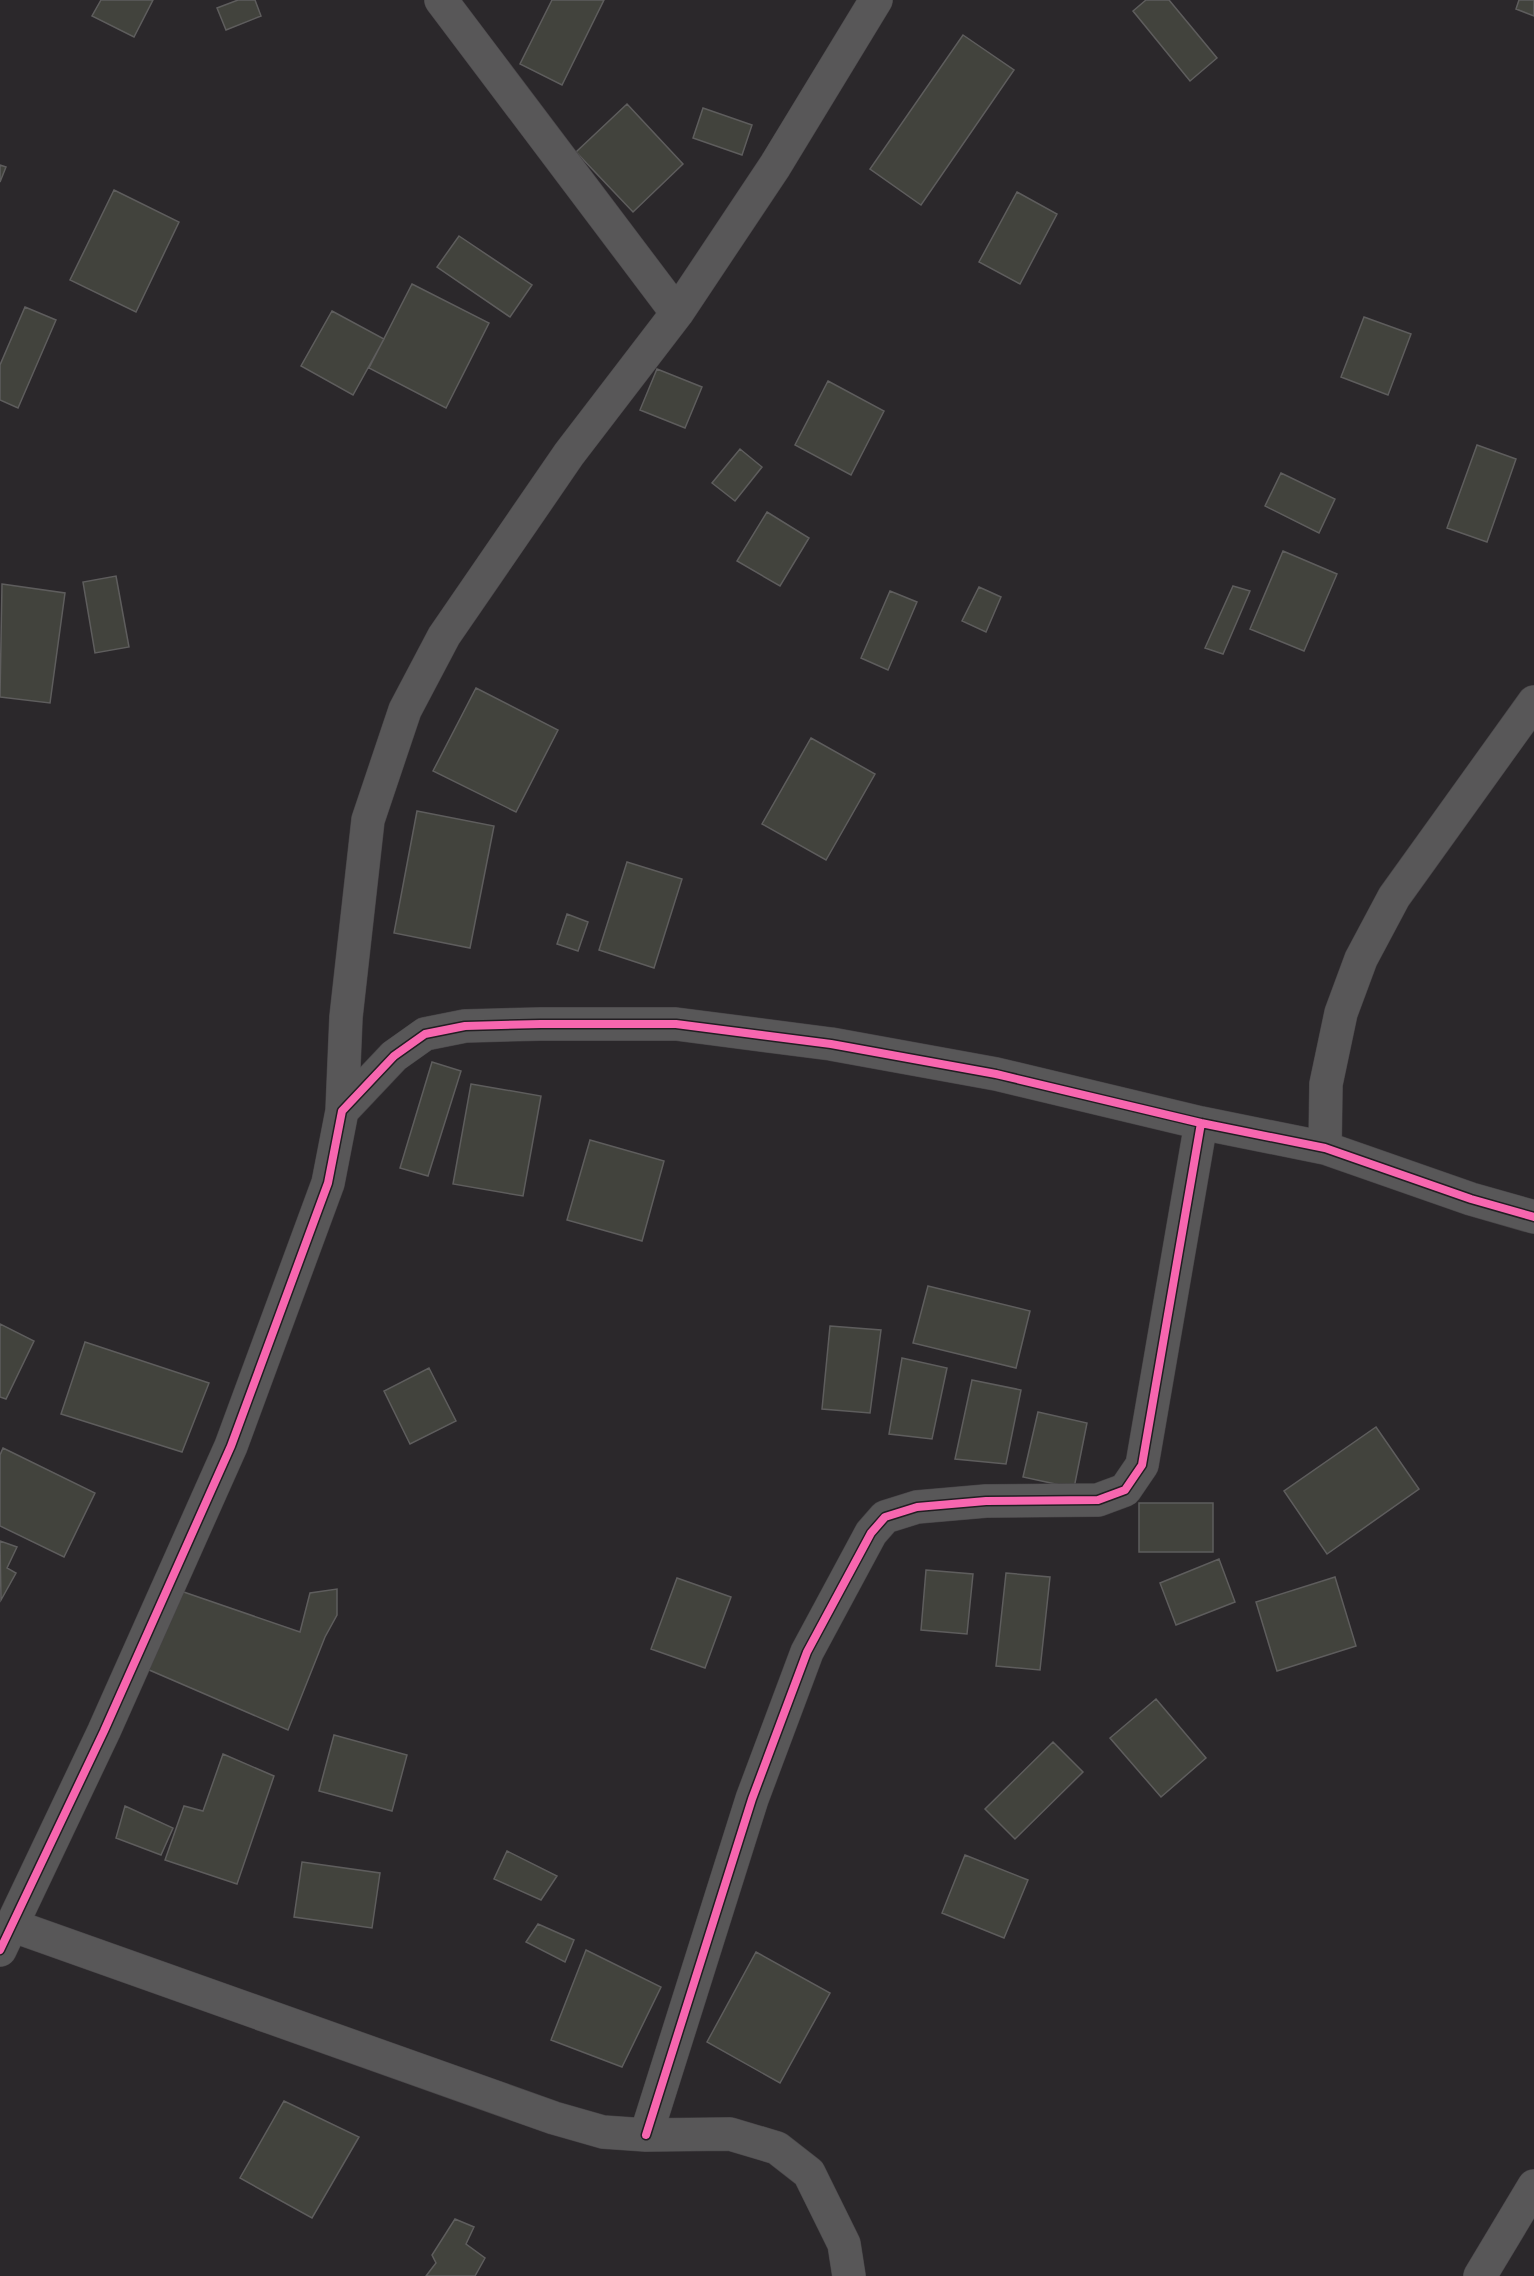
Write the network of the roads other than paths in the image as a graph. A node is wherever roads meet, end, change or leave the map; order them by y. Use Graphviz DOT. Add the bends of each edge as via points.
graph roads {
  1 [pos="441,0"];
  2 [pos="876,0"];
  3 [pos="677,313"];
  4 [pos="1534,702"];
  5 [pos="342,1111"];
  6 [pos="1201,1123"];
  7 [pos="1325,1148"];
  8 [pos="1534,1216"];
  9 [pos="6,1937"];
  10 [pos="646,2135"];
  11 [pos="1534,2186"];
  12 [pos="849,2276"];
  13 [pos="1480,2276"];
  1 -- 3 [label="street"];
  2 -- 3 [label="street" via="775,166"];
  3 -- 5 [label="street" via="569,454 444,636 405,710 368,820 346,1017"];
  4 -- 7 [label="street" via="1394,897 1361,959 1341,1013 1326,1084"];
  5 -- 6 [label="street" via="394,1056 424,1034 476,1026 676,1024 831,1044 985,1072"];
  5 -- 9 [label="street" via="328,1183 231,1446 104,1731"];
  6 -- 7 [label="street"];
  6 -- 10 [label="street" via="1142,1465 1125,1490 1098,1500 986,1500 917,1507 885,1517 871,1533 803,1662 752,1799"];
  7 -- 8 [label="street" via="1472,1199"];
  9 -- 10 [label="street" via="554,2118 603,2132"];
  10 -- 12 [label="street" via="730,2134 777,2148 809,2173 844,2244"];
  11 -- 13 [label="street"];
}
